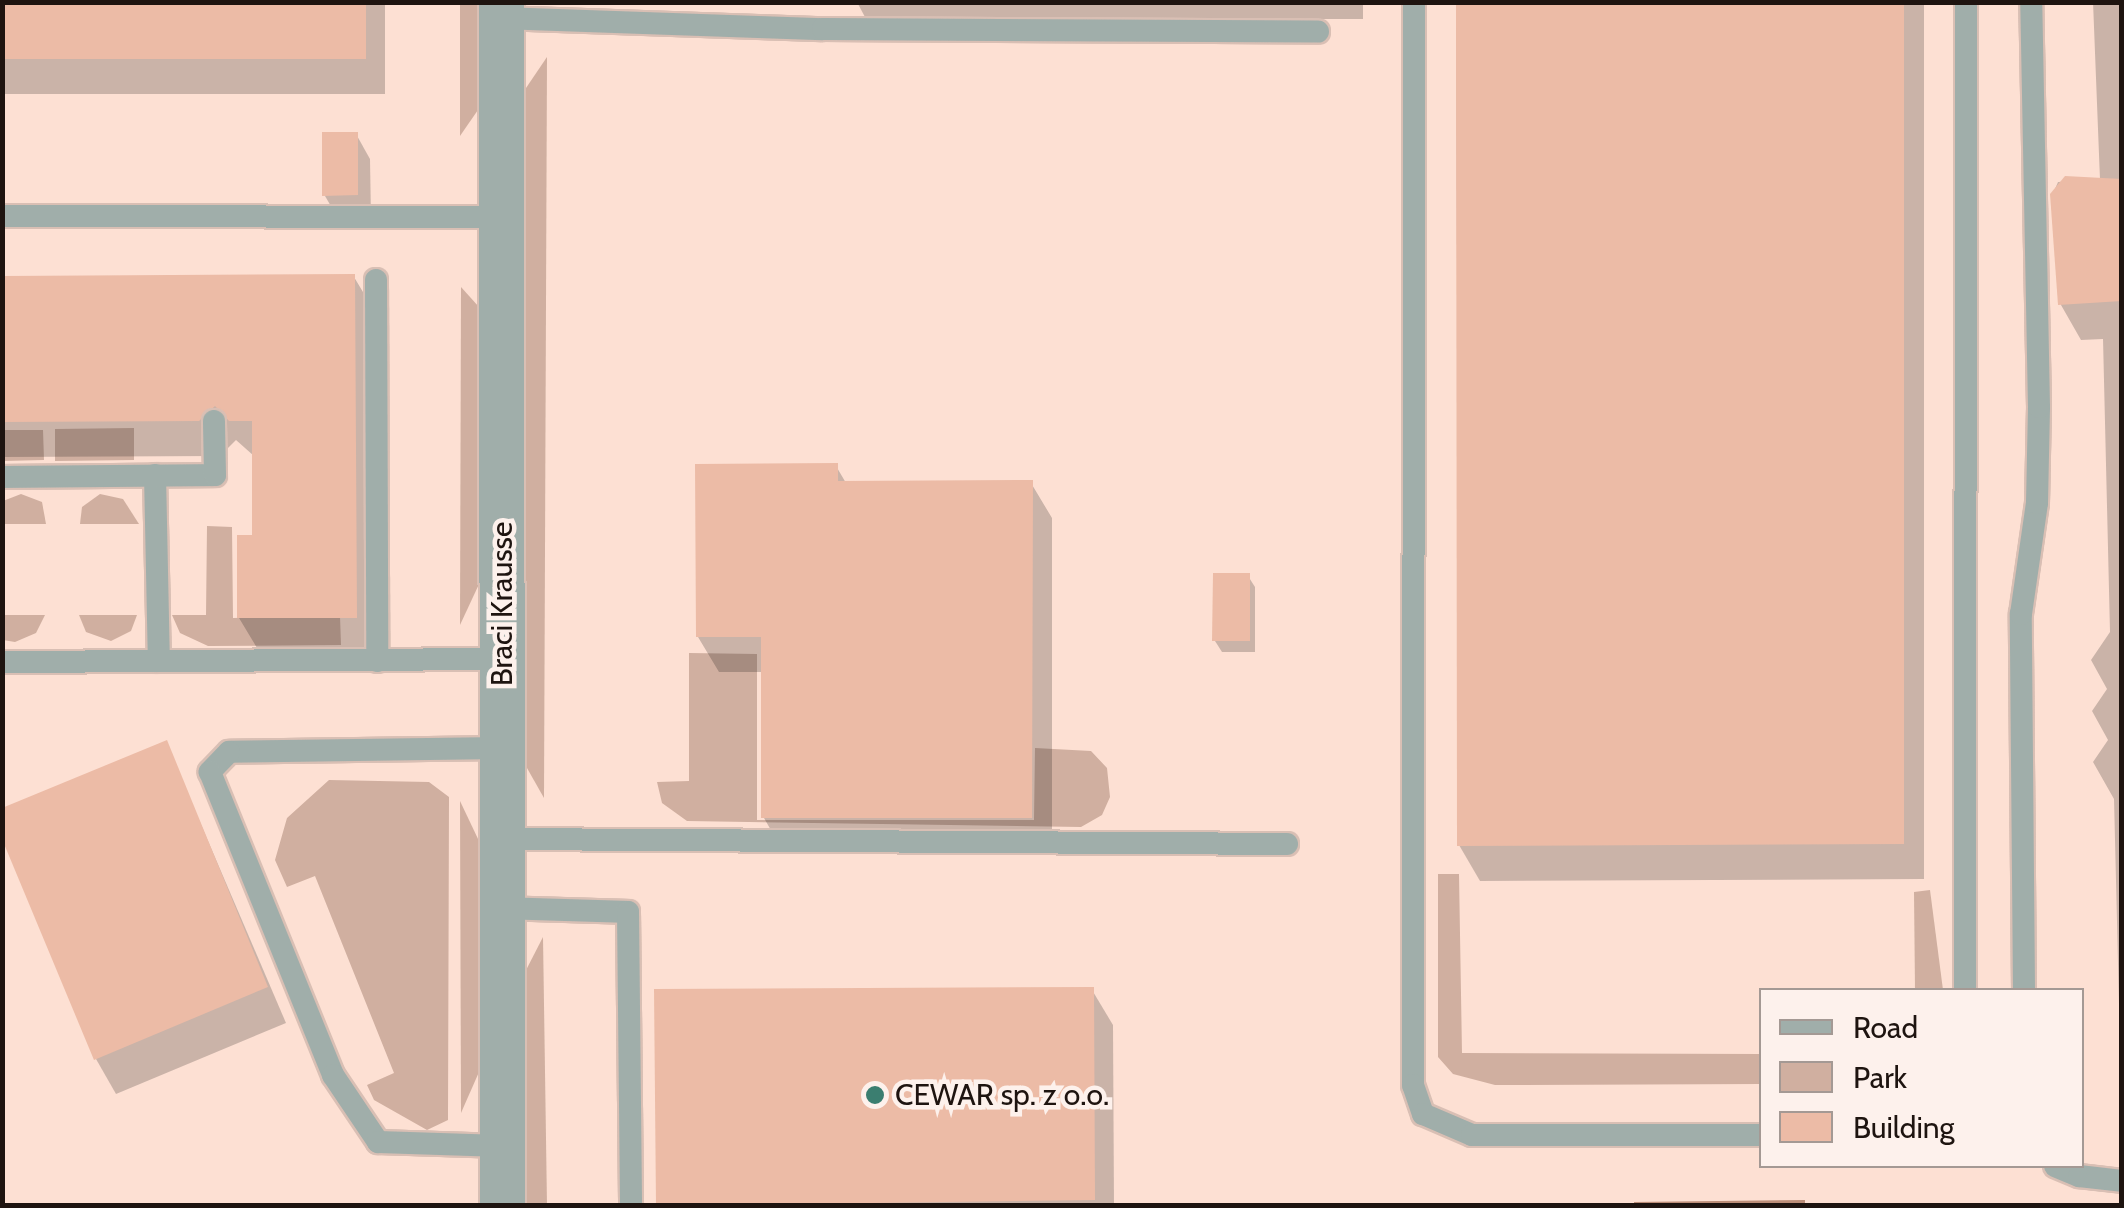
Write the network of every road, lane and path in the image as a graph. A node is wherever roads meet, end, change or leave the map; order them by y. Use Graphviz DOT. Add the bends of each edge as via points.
graph roads {
  1 [pos="1414,2"];
  2 [pos="1966,2"];
  3 [pos="2031,2"];
  4 [pos="501,10"];
  5 [pos="654,11"];
  6 [pos="1318,32"];
  7 [pos="2,216"];
  8 [pos="503,217"];
  9 [pos="376,280"];
  10 [pos="214,421"];
  11 [pos="155,475"];
  12 [pos="2,476"];
  13 [pos="502,659"];
  14 [pos="159,661"];
  15 [pos="377,661"];
  16 [pos="2,662"];
  17 [pos="501,748"];
  18 [pos="501,839"];
  19 [pos="1287,844"];
  20 [pos="502,908"];
  21 [pos="1965,988"];
  22 [pos="2024,988"];
  23 [pos="1759,1135"];
  24 [pos="502,1146"];
  25 [pos="2060,1168"];
  26 [pos="2122,1180"];
  27 [pos="502,1206"];
  28 [pos="631,1206"];
  1 -- 23 [label="lane" via="1414,1085 1424,1114 1472,1135"];
  2 -- 21 [label="lane"];
  3 -- 22 [label="lane" via="2038,407 2037,503 2021,614"];
  4 -- 5 [label="lane"];
  4 -- 8 [label="street, Braci Krausse"];
  5 -- 6 [label="lane" via="822,29"];
  7 -- 8 [label="lane"];
  8 -- 13 [label="street, Braci Krausse"];
  9 -- 15 [label="lane"];
  10 -- 11 [label="lane" via="215,474"];
  11 -- 12 [label="lane"];
  11 -- 14 [label="lane"];
  13 -- 15 [label="lane"];
  13 -- 17 [label="street, Braci Krausse"];
  14 -- 15 [label="lane"];
  14 -- 16 [label="lane"];
  17 -- 18 [label="street, Braci Krausse"];
  17 -- 24 [label="lane" via="229,752 210,772 334,1075 378,1142"];
  18 -- 19 [label="lane"];
  18 -- 20 [label="street, Braci Krausse"];
  20 -- 24 [label="street, Braci Krausse"];
  20 -- 28 [label="lane" via="628,912"];
  24 -- 27 [label="street, Braci Krausse"];
  25 -- 26 [label="lane"];
}
